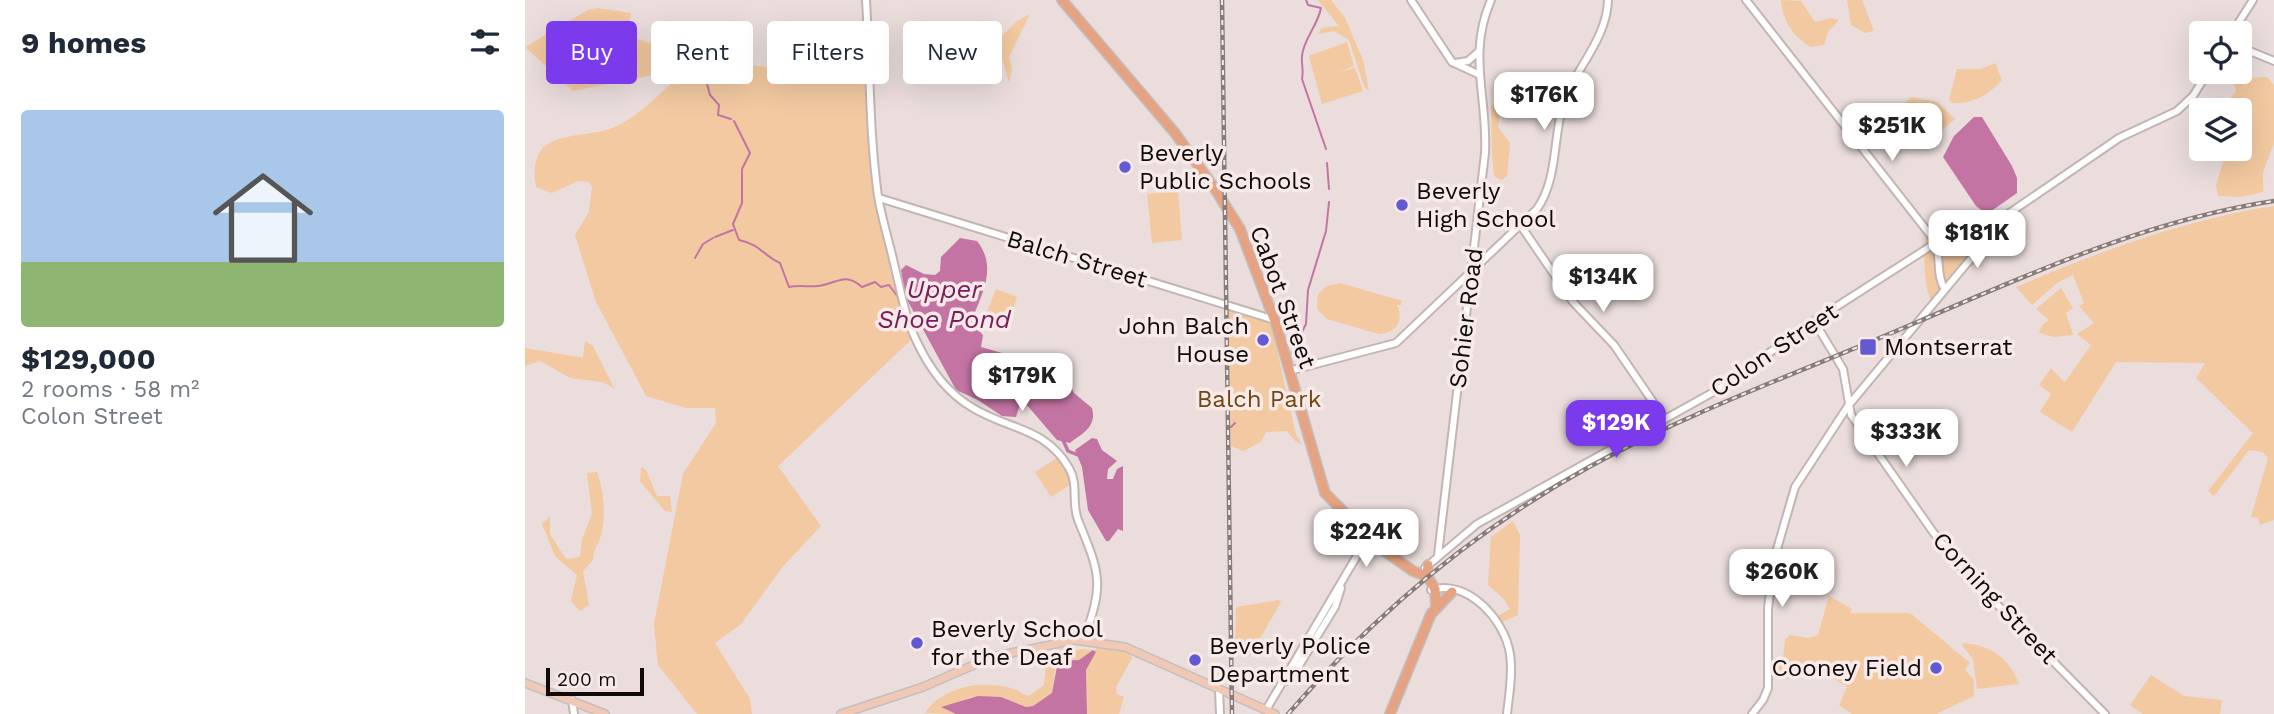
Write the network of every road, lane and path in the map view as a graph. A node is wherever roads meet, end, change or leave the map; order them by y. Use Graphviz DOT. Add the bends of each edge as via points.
graph roads {
  1 [pos="866,0"];
  2 [pos="1062,0"];
  3 [pos="1411,0"];
  4 [pos="1491,0"];
  5 [pos="1746,0"];
  6 [pos="2253,0"];
  7 [pos="1608,3"];
  8 [pos="2240,21"];
  9 [pos="2252,52"];
  10 [pos="1477,53"];
  11 [pos="2274,61"];
  12 [pos="1452,62"];
  13 [pos="1478,74"];
  14 [pos="2200,84"];
  15 [pos="879,198"];
  16 [pos="2008,214"];
  17 [pos="1521,226"];
  18 [pos="1981,228"];
  19 [pos="1989,234"];
  20 [pos="1936,244"];
  21 [pos="1473,256"];
  22 [pos="1483,262"];
  23 [pos="1471,274"];
  24 [pos="1458,287"];
  25 [pos="1944,288"];
  26 [pos="1469,292"];
  27 [pos="1275,320"];
  28 [pos="1815,321"];
  29 [pos="1289,371"];
  30 [pos="1847,406"];
  31 [pos="1664,418"];
  32 [pos="1368,537"];
  33 [pos="1437,556"];
  34 [pos="1428,565"];
  35 [pos="1421,575"];
  36 [pos="1433,591"];
  37 [pos="1452,592"];
  38 [pos="1468,595"];
  39 [pos="1433,610"];
  40 [pos="1083,640"];
  41 [pos="525,683"];
  42 [pos="1219,690"];
  43 [pos="572,700"];
  44 [pos="1266,710"];
  45 [pos="574,714"];
  46 [pos="605,714"];
  47 [pos="841,714"];
  48 [pos="1220,714"];
  49 [pos="1275,714"];
  50 [pos="1389,714"];
  51 [pos="1507,714"];
  52 [pos="1752,714"];
  53 [pos="2105,714"];
  1 -- 15 [label="main road"];
  2 -- 27 [label="highway, Cabot Street" via="1154,107 1216,189 1244,238"];
  3 -- 12 [label="main road"];
  4 -- 10 [label="main road, Sohier Road"];
  5 -- 20 [label="main road"];
  6 -- 8 [label="main road"];
  7 -- 17 [label="main road" via="1597,38 1564,102 1546,193"];
  9 -- 11 [label="main road"];
  10 -- 12 [label="main road" via="1464,63"];
  10 -- 13 [label="main road, Sohier Road"];
  12 -- 13 [label="main road"];
  13 -- 21 [label="main road, Sohier Road" via="1486,131"];
  14 -- 16 [label="main road" via="2176,111 2119,138"];
  15 -- 27 [label="main road, Balch Street"];
  15 -- 40 [label="main road" via="911,328 939,378 972,408 1039,436 1064,460 1073,477 1075,514 1098,575 1098,595"];
  16 -- 18 [label="main road, Colon Street"];
  16 -- 19 [label="main road"];
  17 -- 22 [label="main road"];
  17 -- 31 [label="main road" via="1573,303 1614,345"];
  18 -- 19 [label="main road"];
  18 -- 20 [label="main road, Colon Street"];
  19 -- 25 [label="main road"];
  20 -- 25 [label="main road"];
  20 -- 28 [label="main road, Colon Street"];
  21 -- 22 [label="main road"];
  21 -- 23 [label="main road, Sohier Road"];
  22 -- 23 [label="main road"];
  23 -- 24 [label="main road"];
  23 -- 26 [label="main road, Sohier Road"];
  24 -- 26 [label="main road"];
  24 -- 29 [label="main road" via="1390,346"];
  25 -- 30 [label="main road"];
  26 -- 33 [label="main road, Sohier Road"];
  27 -- 29 [label="highway, Cabot Street"];
  28 -- 30 [label="main road" via="1843,369"];
  28 -- 31 [label="main road, Colon Street" via="1717,390"];
  29 -- 32 [label="highway, Cabot Street" via="1324,490"];
  30 -- 52 [label="main road" via="1795,488 1771,573 1768,688"];
  30 -- 53 [label="main road, Corning Street" via="1947,550"];
  31 -- 33 [label="main road, Colon Street" via="1506,505"];
  32 -- 35 [label="highway, Cabot Street"];
  32 -- 44 [label="main road" via="1327,621"];
  33 -- 34 [label="main road, Colon Street"];
  33 -- 35 [label="main road, Colon Street"];
  34 -- 35 [label="highway"];
  35 -- 36 [label="highway, Cabot Street"];
  36 -- 37 [label="main road"];
  36 -- 38 [label="main road" via="1457,589"];
  36 -- 39 [label="highway"];
  37 -- 38 [label="main road"];
  37 -- 39 [label="highway"];
  38 -- 51 [label="main road" via="1487,610 1509,646"];
  39 -- 50 [label="highway"];
  40 -- 42 [label="main road" via="1125,647"];
  40 -- 47 [label="main road" via="992,657 923,687"];
  41 -- 43 [label="main road"];
  42 -- 44 [label="main road"];
  42 -- 48 [label="main road"];
  43 -- 45 [label="main road"];
  43 -- 46 [label="main road"];
  44 -- 49 [label="main road"];
}
